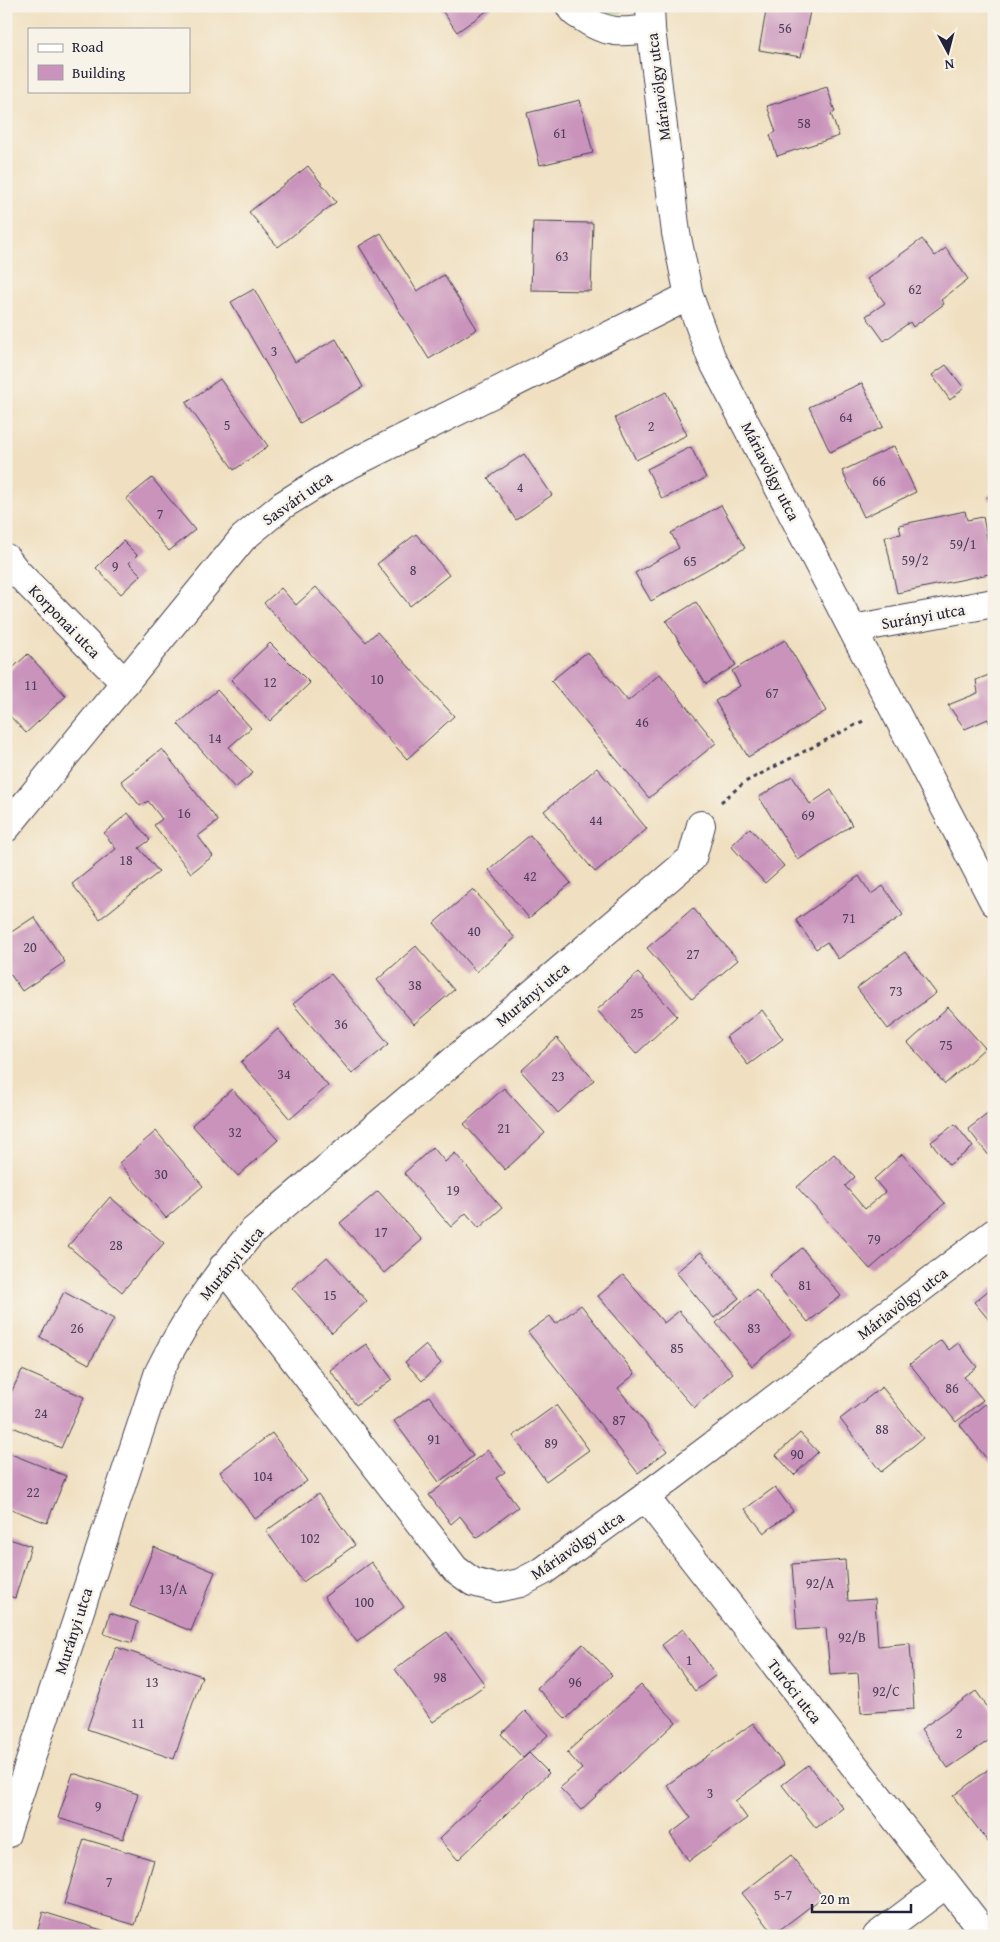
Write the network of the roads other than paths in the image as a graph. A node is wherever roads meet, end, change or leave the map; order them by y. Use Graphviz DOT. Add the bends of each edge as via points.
graph roads {
  1 [pos="570,6"];
  2 [pos="650,18"];
  3 [pos="689,296"];
  4 [pos="6,558"];
  5 [pos="994,603"];
  6 [pos="852,629"];
  7 [pos="125,683"];
  8 [pos="701,825"];
  9 [pos="6,828"];
  10 [pos="994,902"];
  11 [pos="994,1233"];
  12 [pos="223,1266"];
  13 [pos="645,1498"];
  14 [pos="6,1834"];
  15 [pos="946,1884"];
  16 [pos="877,1936"];
  17 [pos="987,1936"];
  1 -- 2 [label="street" via="572,11 597,28 620,32"];
  2 -- 3 [label="street, Máriavölgy utca" via="676,233"];
  3 -- 6 [label="street, Máriavölgy utca" via="711,356"];
  3 -- 7 [label="street, Sasvári utca" via="339,470 282,505 243,538"];
  4 -- 7 [label="street, Korponai utca"];
  5 -- 6 [label="street, Surányi utca"];
  6 -- 10 [label="street, Máriavölgy utca"];
  7 -- 9 [label="street, Sasvári utca"];
  8 -- 12 [label="street, Murányi utca" via="692,858 251,1233"];
  11 -- 13 [label="street, Máriavölgy utca"];
  12 -- 13 [label="street, Máriavölgy utca" via="454,1569 473,1582 496,1588 520,1583 543,1571"];
  12 -- 14 [label="street, Murányi utca" via="175,1339 159,1372"];
  13 -- 15 [label="street, Turóci utca"];
  15 -- 16 [label="street"];
  15 -- 17 [label="street, Turóci utca"];
}
